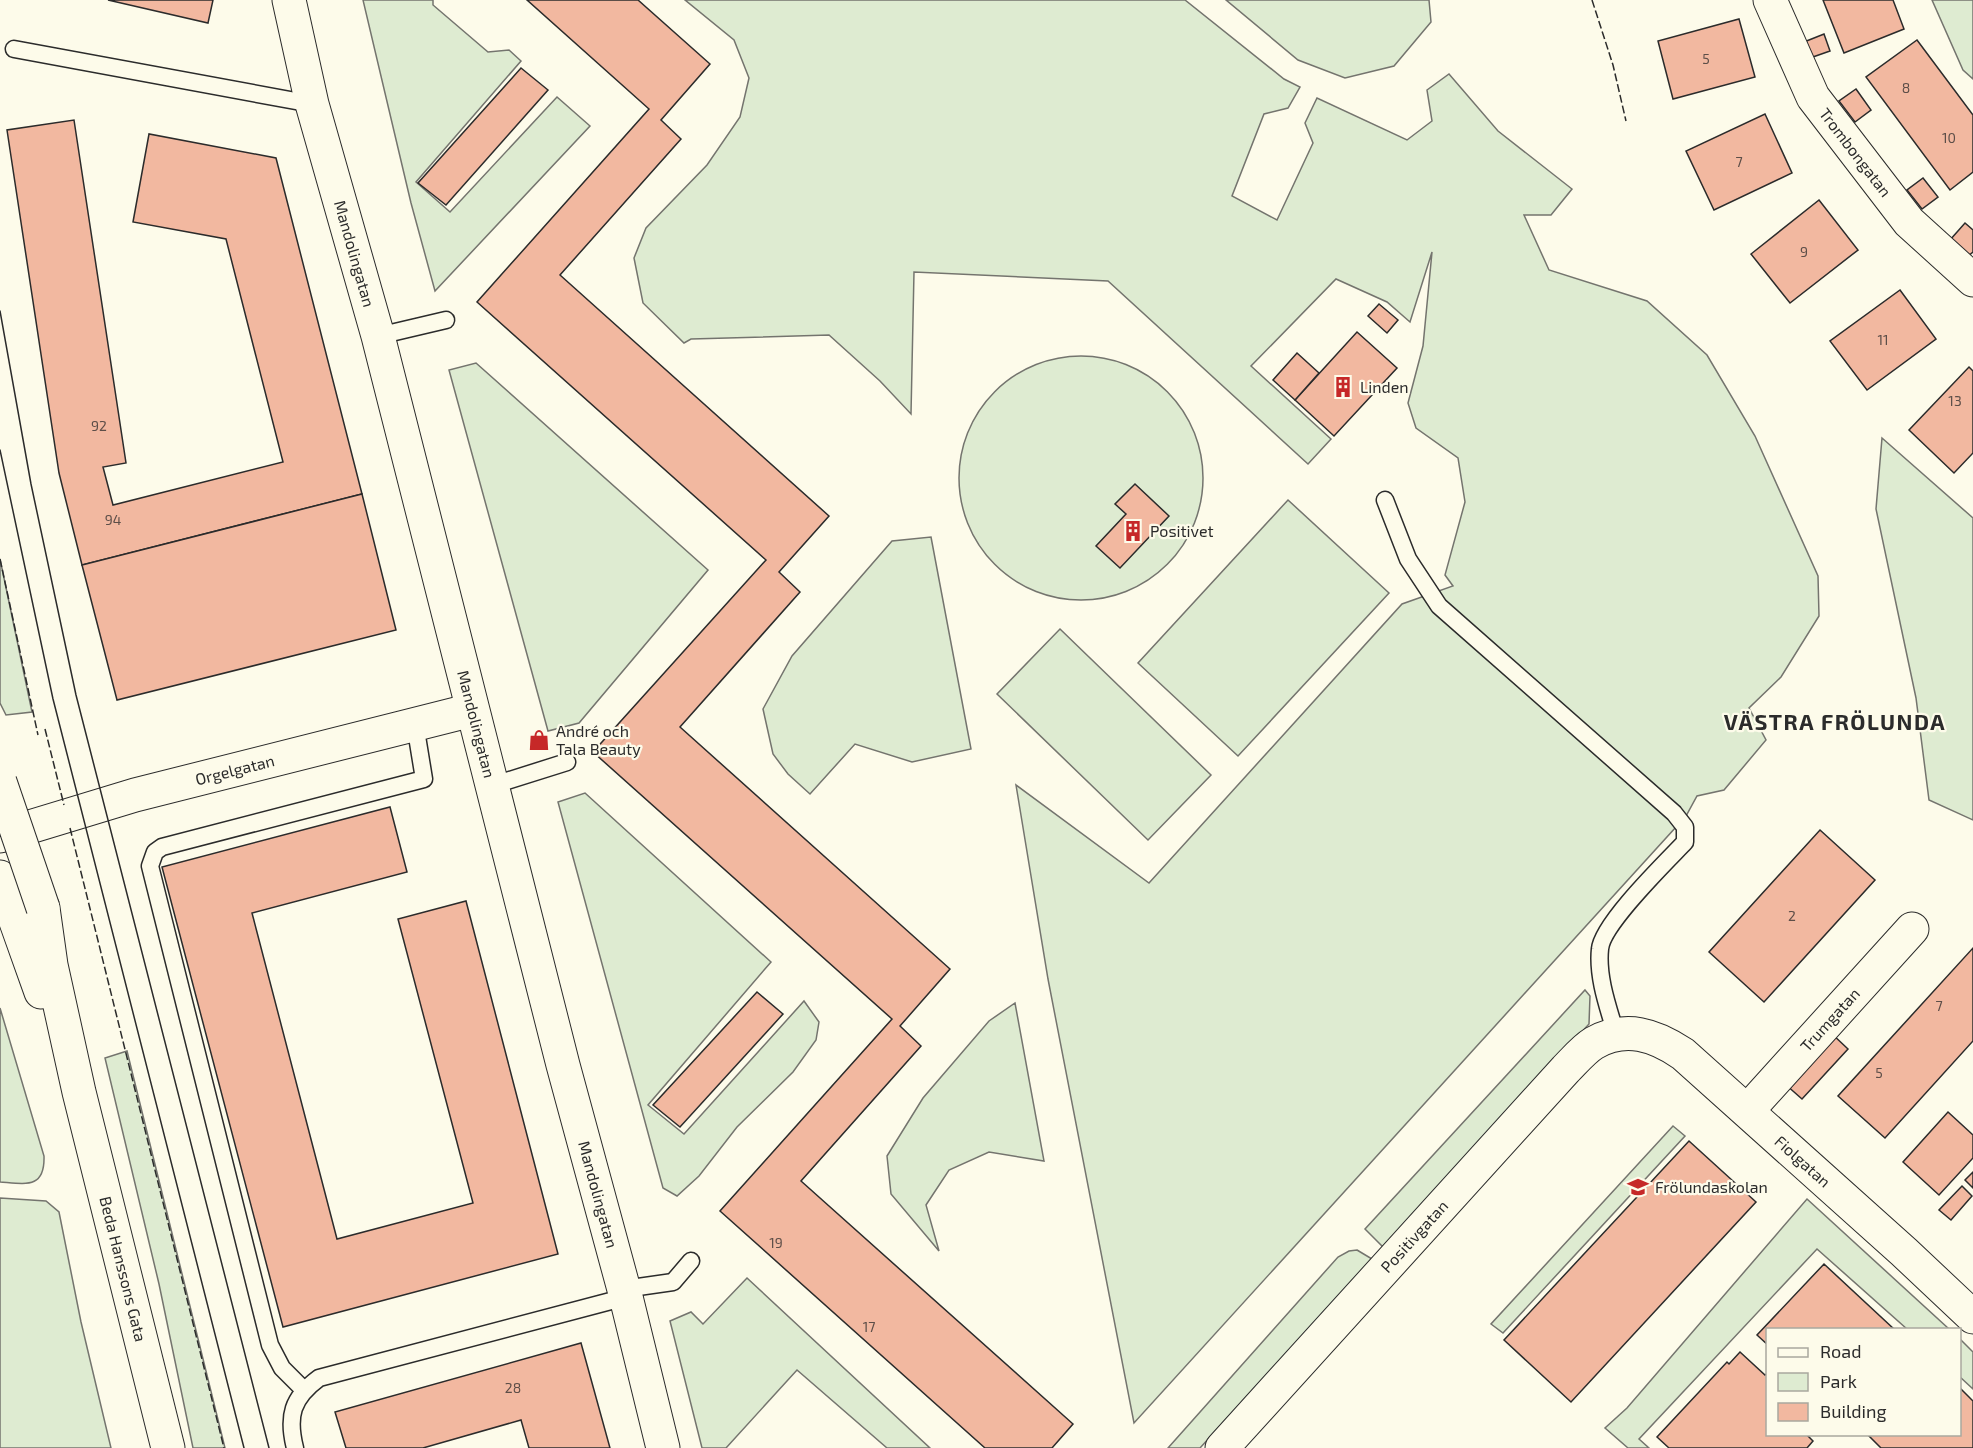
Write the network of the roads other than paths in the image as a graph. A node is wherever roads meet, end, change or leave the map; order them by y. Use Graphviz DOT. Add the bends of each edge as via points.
graph roads {
  1 [pos="290,0"];
  2 [pos="1770,0"];
  3 [pos="14,49"];
  4 [pos="312,104"];
  5 [pos="1973,280"];
  6 [pos="446,320"];
  7 [pos="378,336"];
  8 [pos="1385,500"];
  9 [pos="472,710"];
  10 [pos="415,724"];
  11 [pos="567,762"];
  12 [pos="0,782"];
  13 [pos="491,786"];
  14 [pos="0,836"];
  15 [pos="0,877"];
  16 [pos="28,912"];
  17 [pos="1912,929"];
  18 [pos="1616,1034"];
  19 [pos="1748,1110"];
  20 [pos="691,1261"];
  21 [pos="625,1293"];
  22 [pos="1973,1317"];
  23 [pos="304,1389"];
  24 [pos="168,1448"];
  25 [pos="295,1448"];
  26 [pos="663,1448"];
  27 [pos="1222,1448"];
  1 -- 4 [label="street, Mandolingatan"];
  2 -- 5 [label="street, Trombongatan" via="1813,97 1909,222"];
  3 -- 4 [label="lane"];
  4 -- 7 [label="street, Mandolingatan"];
  6 -- 7 [label="lane"];
  7 -- 9 [label="street, Mandolingatan"];
  8 -- 18 [label="lane" via="1408,559 1439,606 1674,813 1684,827 1685,842 1605,932 1600,946 1604,993"];
  9 -- 10 [label="street, Orgelgatan"];
  9 -- 13 [label="street, Mandolingatan"];
  10 -- 14 [label="street, Orgelgatan" via="135,795"];
  10 -- 23 [label="lane" via="424,779 162,847 155,852 150,866 270,1345 282,1368"];
  11 -- 13 [label="lane"];
  12 -- 16 [label="street, Beda Hanssons Gata, bridge"];
  13 -- 21 [label="street, Mandolingatan"];
  15 -- 16 [label="street, Beda Hanssons Gata"];
  16 -- 24 [label="street, Beda Hanssons Gata" via="51,965"];
  17 -- 19 [label="street, Trumgatan"];
  18 -- 19 [label="street, Fiolgatan" via="1644,1034 1665,1041"];
  18 -- 27 [label="street, Positivgatan" via="1593,1044 1566,1069"];
  19 -- 22 [label="street, Fiolgatan"];
  20 -- 21 [label="lane" via="673,1282"];
  21 -- 23 [label="lane" via="319,1378"];
  21 -- 26 [label="street, Mandolingatan"];
  23 -- 25 [label="lane" via="294,1404 291,1431"];
}
